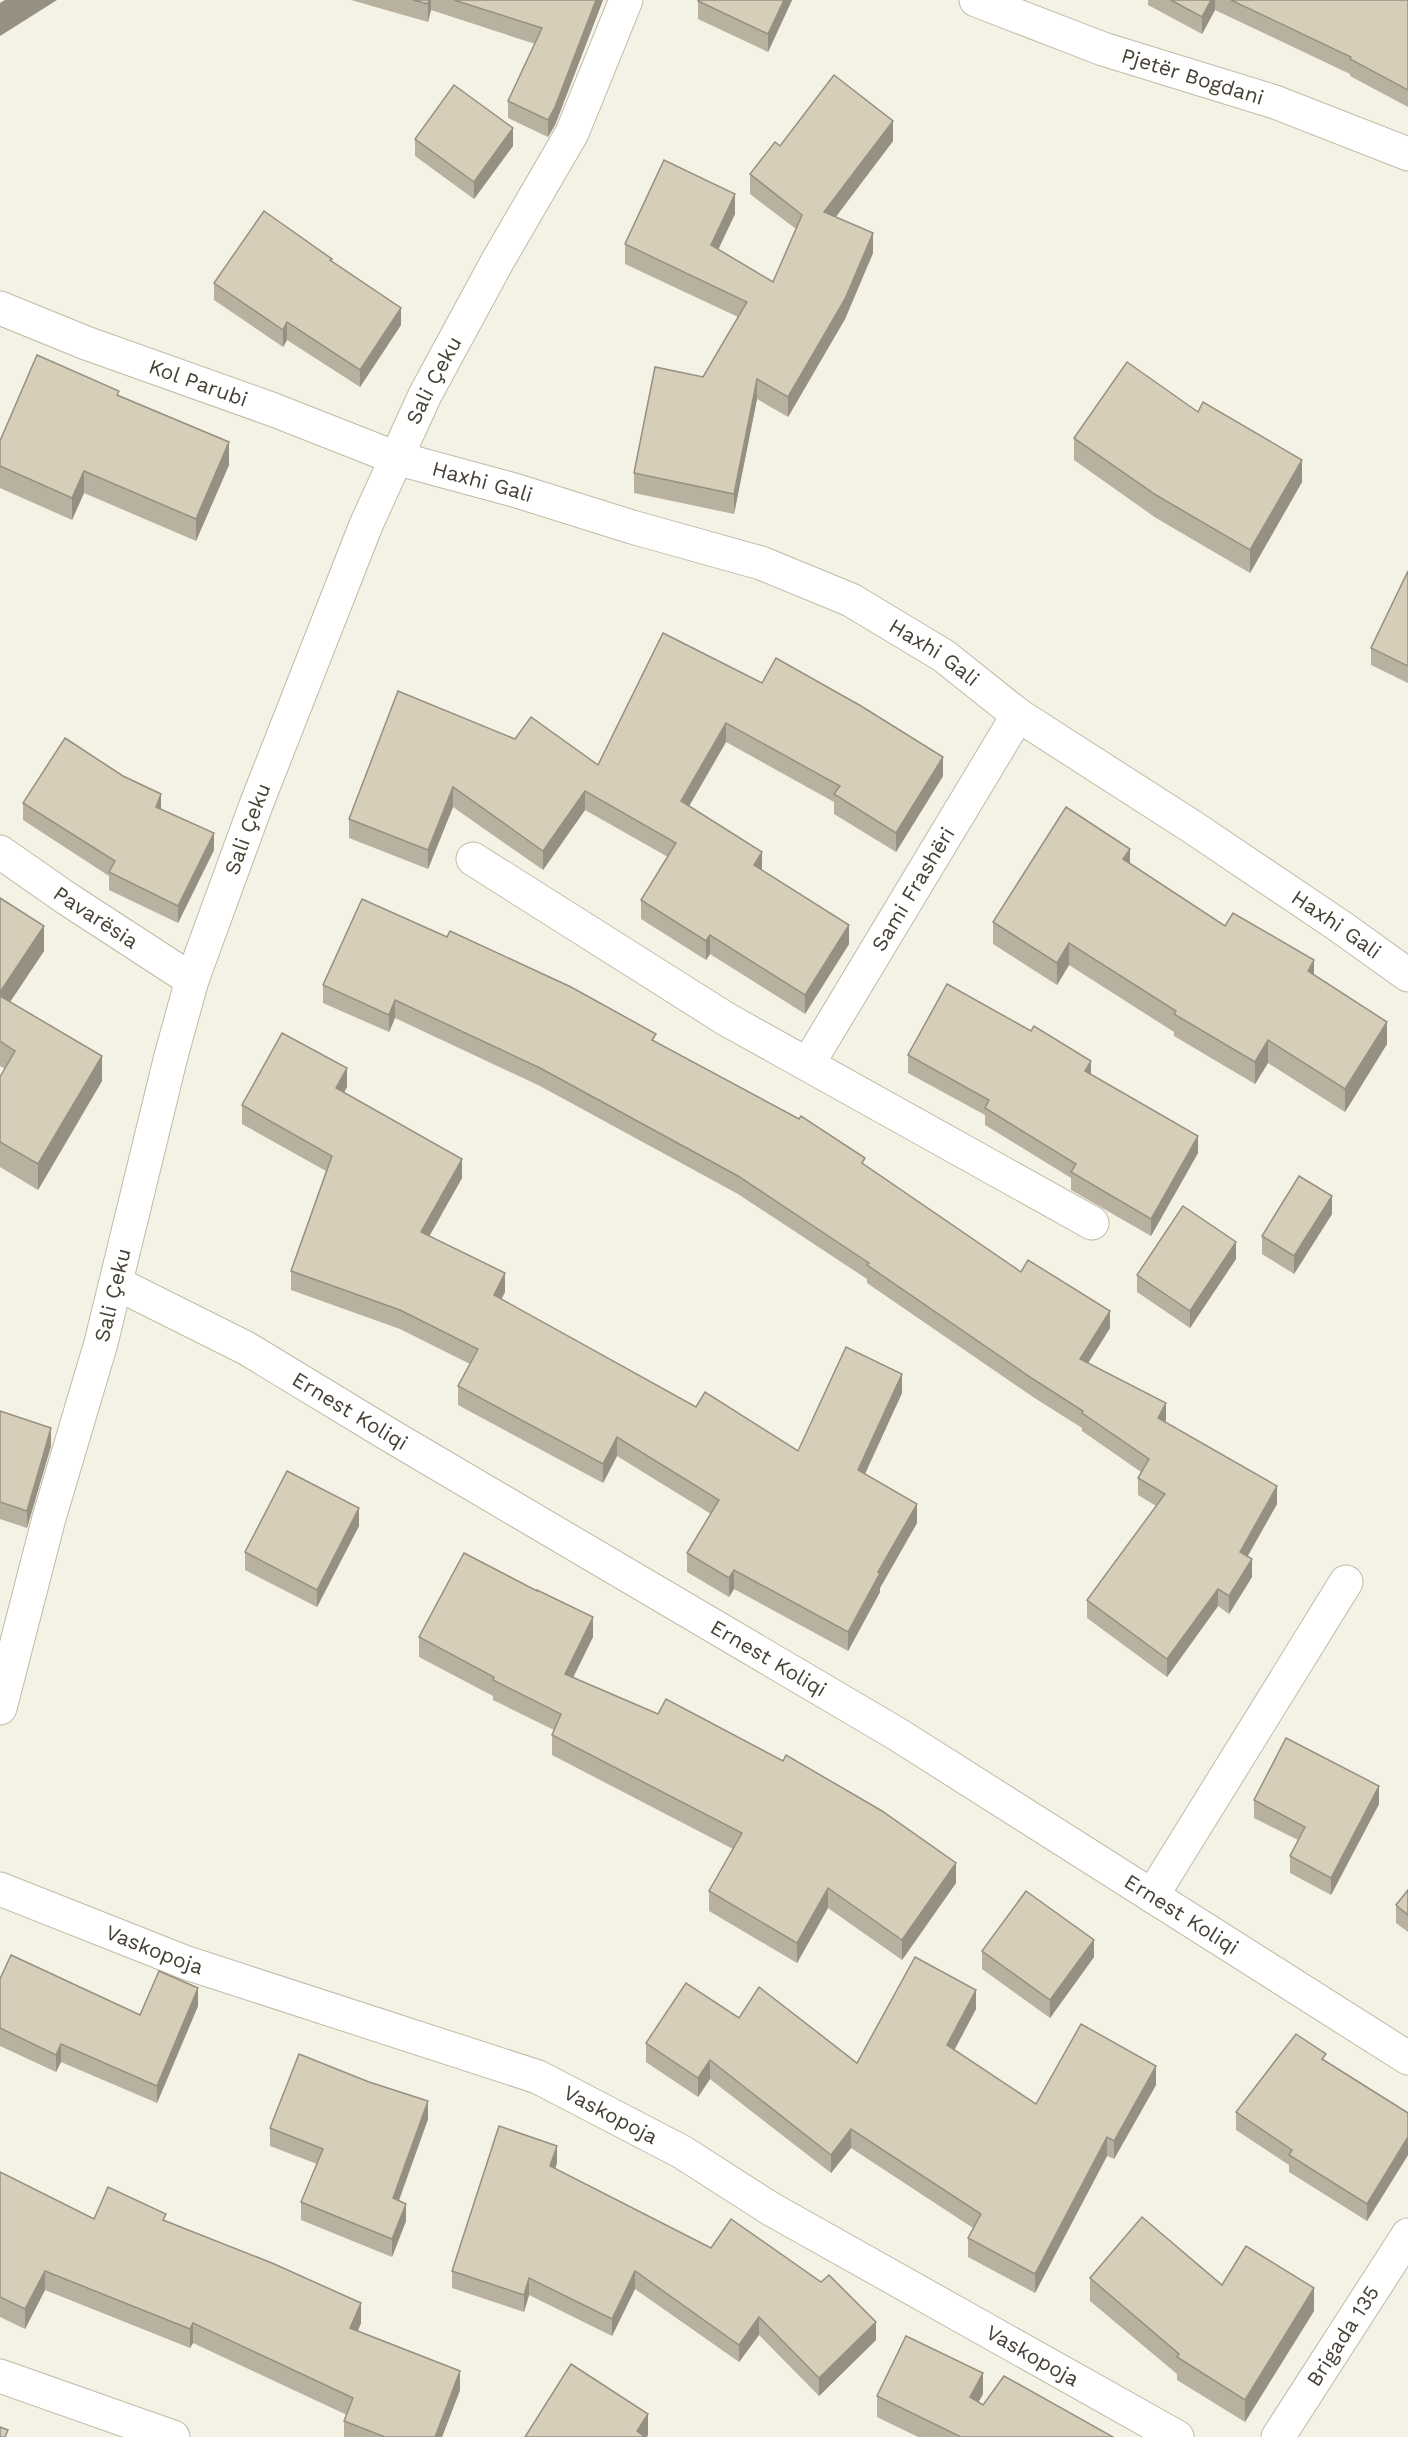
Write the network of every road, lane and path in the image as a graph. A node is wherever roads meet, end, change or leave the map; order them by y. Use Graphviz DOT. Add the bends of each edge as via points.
graph roads {
  1 [pos="626,0"];
  2 [pos="976,0"];
  3 [pos="1408,154"];
  4 [pos="0,308"];
  5 [pos="396,458"];
  6 [pos="1017,715"];
  7 [pos="0,852"];
  8 [pos="473,859"];
  9 [pos="1408,975"];
  10 [pos="192,980"];
  11 [pos="808,1064"];
  12 [pos="1092,1223"];
  13 [pos="117,1283"];
  14 [pos="1346,1582"];
  15 [pos="0,1708"];
  16 [pos="0,1888"];
  17 [pos="1152,1896"];
  18 [pos="1408,2058"];
  19 [pos="1408,2235"];
  20 [pos="0,2376"];
  21 [pos="173,2437"];
  22 [pos="1177,2437"];
  23 [pos="1278,2437"];
  1 -- 5 [label="street, Sali Çeku" via="572,133 464,322"];
  2 -- 3 [label="street, Pjetër Bogdani" via="1102,49 1275,102"];
  4 -- 5 [label="street, Kol Parubi"];
  5 -- 6 [label="street, Haxhi Gali" via="761,563 851,600 944,656"];
  5 -- 10 [label="street, Sali Çeku" via="256,805"];
  6 -- 9 [label="street, Haxhi Gali" via="1194,828"];
  6 -- 11 [label="street, Sami Frashëri"];
  7 -- 10 [label="street, Pavarësia"];
  8 -- 11 [label="street" via="726,1019"];
  10 -- 13 [label="street, Sali Çeku"];
  11 -- 12 [label="street"];
  13 -- 15 [label="street, Sali Çeku" via="49,1518"];
  13 -- 17 [label="street, Ernest Koliqi" via="246,1348 897,1734"];
  14 -- 17 [label="street"];
  16 -- 22 [label="street, Vaskopoja" via="187,1963 538,2077 682,2152 771,2209"];
  17 -- 18 [label="street, Ernest Koliqi"];
  19 -- 23 [label="street, Brigada 135"];
  20 -- 21 [label="street"];
}
